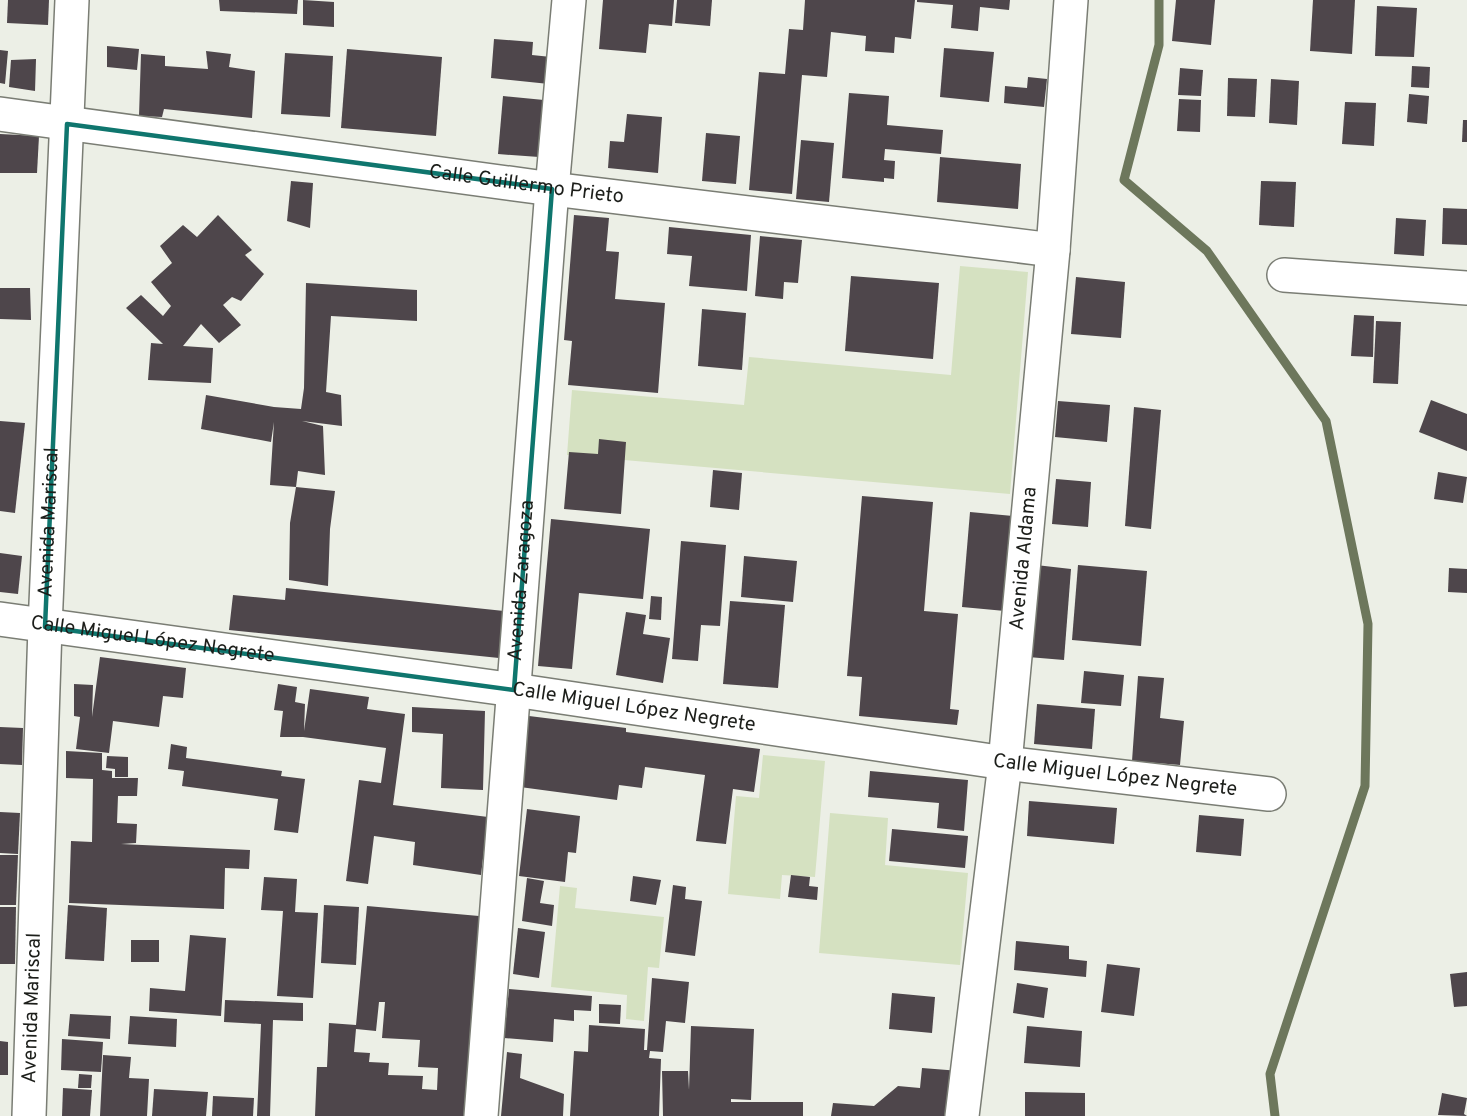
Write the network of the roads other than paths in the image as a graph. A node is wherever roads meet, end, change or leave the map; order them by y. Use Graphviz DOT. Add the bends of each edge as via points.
graph roads {
  1 [pos="72,0"];
  2 [pos="570,0"];
  3 [pos="1071,0"];
  4 [pos="0,114"];
  5 [pos="68,124"];
  6 [pos="552,189"];
  7 [pos="1053,250"];
  8 [pos="1284,275"];
  9 [pos="1467,288"];
  10 [pos="0,620"];
  11 [pos="45,627"];
  12 [pos="514,690"];
  13 [pos="1005,763"];
  14 [pos="1269,794"];
  15 [pos="29,1116"];
  16 [pos="481,1116"];
  17 [pos="962,1116"];
  1 -- 5 [label="street, Avenida Mariscal"];
  2 -- 6 [label="street, Avenida Zaragoza"];
  3 -- 7 [label="street, Avenida Aldama"];
  4 -- 5 [label="street, Calle Guillermo Prieto"];
  5 -- 6 [label="street, Calle Guillermo Prieto"];
  5 -- 11 [label="street, Avenida Mariscal"];
  6 -- 7 [label="street, Calle Guillermo Prieto"];
  6 -- 12 [label="street, Avenida Zaragoza"];
  7 -- 13 [label="street, Avenida Aldama"];
  8 -- 9 [label="street"];
  10 -- 11 [label="street, Calle Miguel López Negrete"];
  11 -- 12 [label="street, Calle Miguel López Negrete"];
  11 -- 15 [label="street, Avenida Mariscal"];
  12 -- 13 [label="street, Calle Miguel López Negrete"];
  12 -- 16 [label="street, Avenida Zaragoza"];
  13 -- 14 [label="street, Calle Miguel López Negrete"];
  13 -- 17 [label="street, Avenida Aldama"];
}
